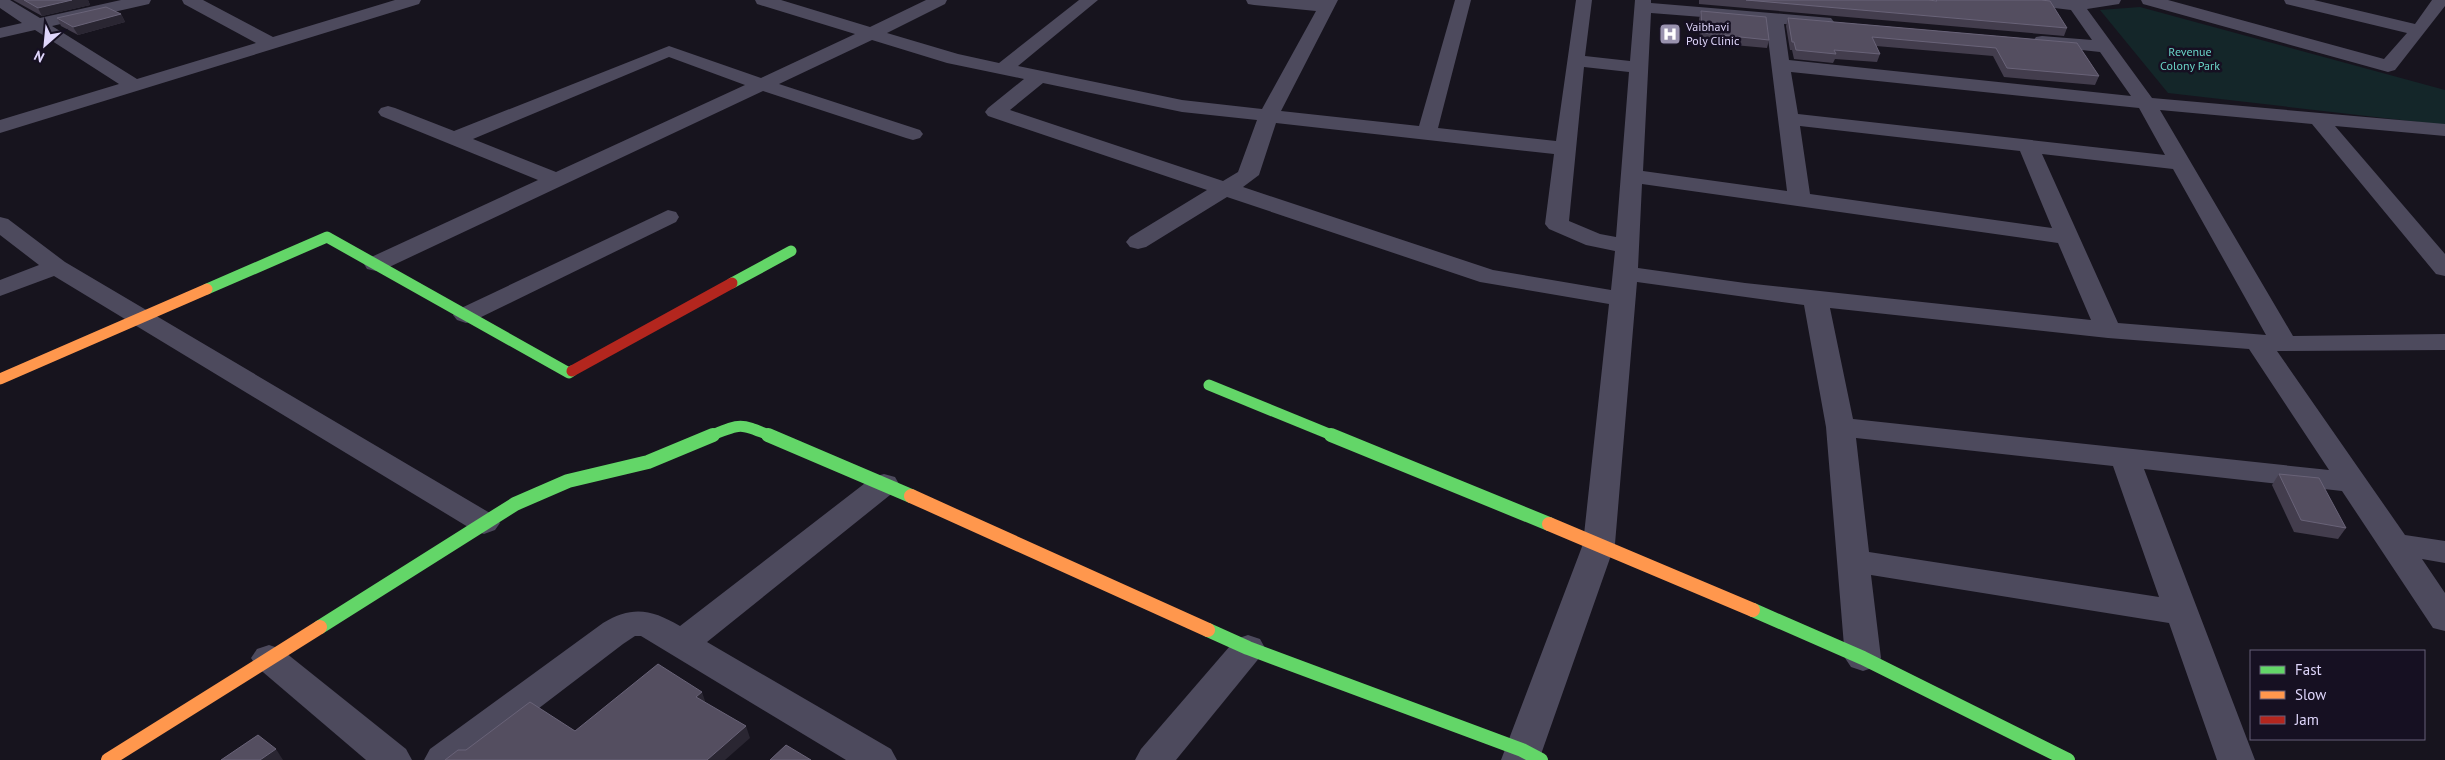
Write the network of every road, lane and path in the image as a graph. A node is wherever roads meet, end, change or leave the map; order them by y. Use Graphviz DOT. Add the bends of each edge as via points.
graph roads {
  1 [pos="143,0"];
  2 [pos="190,0"];
  3 [pos="413,0"];
  4 [pos="763,0"];
  5 [pos="940,0"];
  6 [pos="1090,0"];
  7 [pos="1254,0"];
  8 [pos="1464,0"];
  9 [pos="1584,0"];
  10 [pos="2031,0"];
  11 [pos="2113,0"];
  12 [pos="2148,0"];
  13 [pos="2292,0"];
  14 [pos="2439,0"];
  15 [pos="0,1"];
  16 [pos="2073,2"];
  17 [pos="789,3"];
  18 [pos="1328,3"];
  19 [pos="1642,3"];
  20 [pos="1774,17"];
  21 [pos="37,24"];
  22 [pos="1843,24"];
  23 [pos="2419,30"];
  24 [pos="0,33"];
  25 [pos="872,34"];
  26 [pos="2028,40"];
  27 [pos="270,43"];
  28 [pos="2106,47"];
  29 [pos="1575,61"];
  30 [pos="1781,65"];
  31 [pos="1639,67"];
  32 [pos="1003,69"];
  33 [pos="1040,76"];
  34 [pos="134,84"];
  35 [pos="762,84"];
  36 [pos="2146,103"];
  37 [pos="388,112"];
  38 [pos="1269,115"];
  39 [pos="1788,119"];
  40 [pos="2319,120"];
  41 [pos="0,127"];
  42 [pos="2445,130"];
  43 [pos="1427,133"];
  44 [pos="913,134"];
  45 [pos="454,139"];
  46 [pos="2028,146"];
  47 [pos="1567,149"];
  48 [pos="2181,163"];
  49 [pos="1632,176"];
  50 [pos="556,180"];
  51 [pos="1224,190"];
  52 [pos="1800,200"];
  53 [pos="668,217"];
  54 [pos="0,224"];
  55 [pos="2067,237"];
  56 [pos="1138,242"];
  57 [pos="791,251"];
  58 [pos="376,264"];
  59 [pos="56,267"];
  60 [pos="2445,269"];
  61 [pos="1624,273"];
  62 [pos="0,289"];
  63 [pos="1816,299"];
  64 [pos="466,315"];
  65 [pos="141,317"];
  66 [pos="2108,330"];
  67 [pos="2445,342"];
  68 [pos="2271,343"];
  69 [pos="0,379"];
  70 [pos="1210,385"];
  71 [pos="1840,427"];
  72 [pos="2125,458"];
  73 [pos="2351,482"];
  74 [pos="884,484"];
  75 [pos="484,523"];
  76 [pos="1599,544"];
  77 [pos="2394,544"];
  78 [pos="2445,552"];
  79 [pos="1853,562"];
  80 [pos="2182,614"];
  81 [pos="2445,620"];
  82 [pos="681,644"];
  83 [pos="1248,648"];
  84 [pos="269,658"];
  85 [pos="1863,658"];
  86 [pos="1523,757"];
  87 [pos="108,760"];
  88 [pos="393,760"];
  89 [pos="443,760"];
  90 [pos="878,760"];
  91 [pos="1154,760"];
  92 [pos="2068,760"];
  93 [pos="2236,760"];
  1 -- 21 [label="street"];
  2 -- 27 [label="street"];
  3 -- 27 [label="street"];
  4 -- 17 [label="street"];
  5 -- 25 [label="street"];
  6 -- 32 [label="street"];
  7 -- 18 [label="street"];
  8 -- 43 [label="street"];
  9 -- 29 [label="street"];
  10 -- 16 [label="street"];
  11 -- 16 [label="street"];
  12 -- 23 [label="street" via="2388,66"];
  13 -- 23 [label="street"];
  14 -- 23 [label="street"];
  15 -- 21 [label="street"];
  16 -- 28 [label="street"];
  17 -- 25 [label="street"];
  18 -- 38 [label="street"];
  19 -- 20 [label="street"];
  19 -- 31 [label="street"];
  20 -- 22 [label="street"];
  20 -- 30 [label="street"];
  21 -- 24 [label="street"];
  21 -- 34 [label="street"];
  25 -- 32 [label="street" via="954,59"];
  25 -- 35 [label="street"];
  26 -- 28 [label="street"];
  27 -- 34 [label="street"];
  28 -- 36 [label="street"];
  29 -- 31 [label="street"];
  29 -- 47 [label="street"];
  30 -- 36 [label="street"];
  30 -- 39 [label="street"];
  31 -- 49 [label="street"];
  32 -- 33 [label="street"];
  33 -- 38 [label="street" via="1182,106"];
  33 -- 51 [label="street" via="995,112"];
  34 -- 41 [label="street"];
  35 -- 44 [label="street"];
  35 -- 45 [label="street" via="669,51"];
  35 -- 50 [label="street"];
  36 -- 40 [label="street"];
  36 -- 48 [label="street"];
  37 -- 45 [label="street"];
  38 -- 43 [label="street"];
  38 -- 51 [label="street" via="1248,175"];
  39 -- 46 [label="street"];
  39 -- 52 [label="street"];
  40 -- 42 [label="street"];
  40 -- 60 [label="street"];
  43 -- 47 [label="street"];
  45 -- 50 [label="street"];
  46 -- 48 [label="street"];
  46 -- 55 [label="street"];
  47 -- 61 [label="street" via="1557,224 1594,240"];
  48 -- 68 [label="street"];
  49 -- 52 [label="street"];
  49 -- 61 [label="street"];
  50 -- 58 [label="street"];
  51 -- 56 [label="street"];
  51 -- 61 [label="street" via="1489,277"];
  52 -- 55 [label="street"];
  53 -- 64 [label="street"];
  54 -- 59 [label="street"];
  55 -- 66 [label="street"];
  57 -- 64 [label="street" via="569,373"];
  58 -- 64 [label="street"];
  58 -- 65 [label="street" via="327,237"];
  59 -- 62 [label="street"];
  59 -- 65 [label="street"];
  61 -- 63 [label="street"];
  61 -- 76 [label="street"];
  63 -- 66 [label="street"];
  63 -- 71 [label="street"];
  65 -- 69 [label="street"];
  65 -- 75 [label="street"];
  66 -- 68 [label="street"];
  67 -- 68 [label="street"];
  68 -- 73 [label="street"];
  70 -- 76 [label="street"];
  71 -- 72 [label="street"];
  71 -- 79 [label="street"];
  72 -- 73 [label="street"];
  72 -- 80 [label="street"];
  73 -- 77 [label="street"];
  74 -- 75 [label="street" via="745,425 639,464 545,489"];
  74 -- 82 [label="street"];
  74 -- 83 [label="street"];
  75 -- 84 [label="street"];
  76 -- 85 [label="street"];
  76 -- 86 [label="street"];
  77 -- 78 [label="street"];
  77 -- 81 [label="street"];
  79 -- 80 [label="street"];
  79 -- 85 [label="street"];
  80 -- 93 [label="street"];
  82 -- 89 [label="street" via="648,624 636,622 624,626"];
  82 -- 90 [label="street"];
  83 -- 86 [label="street"];
  83 -- 91 [label="street"];
  84 -- 87 [label="street"];
  84 -- 88 [label="street"];
  85 -- 92 [label="street"];
}
